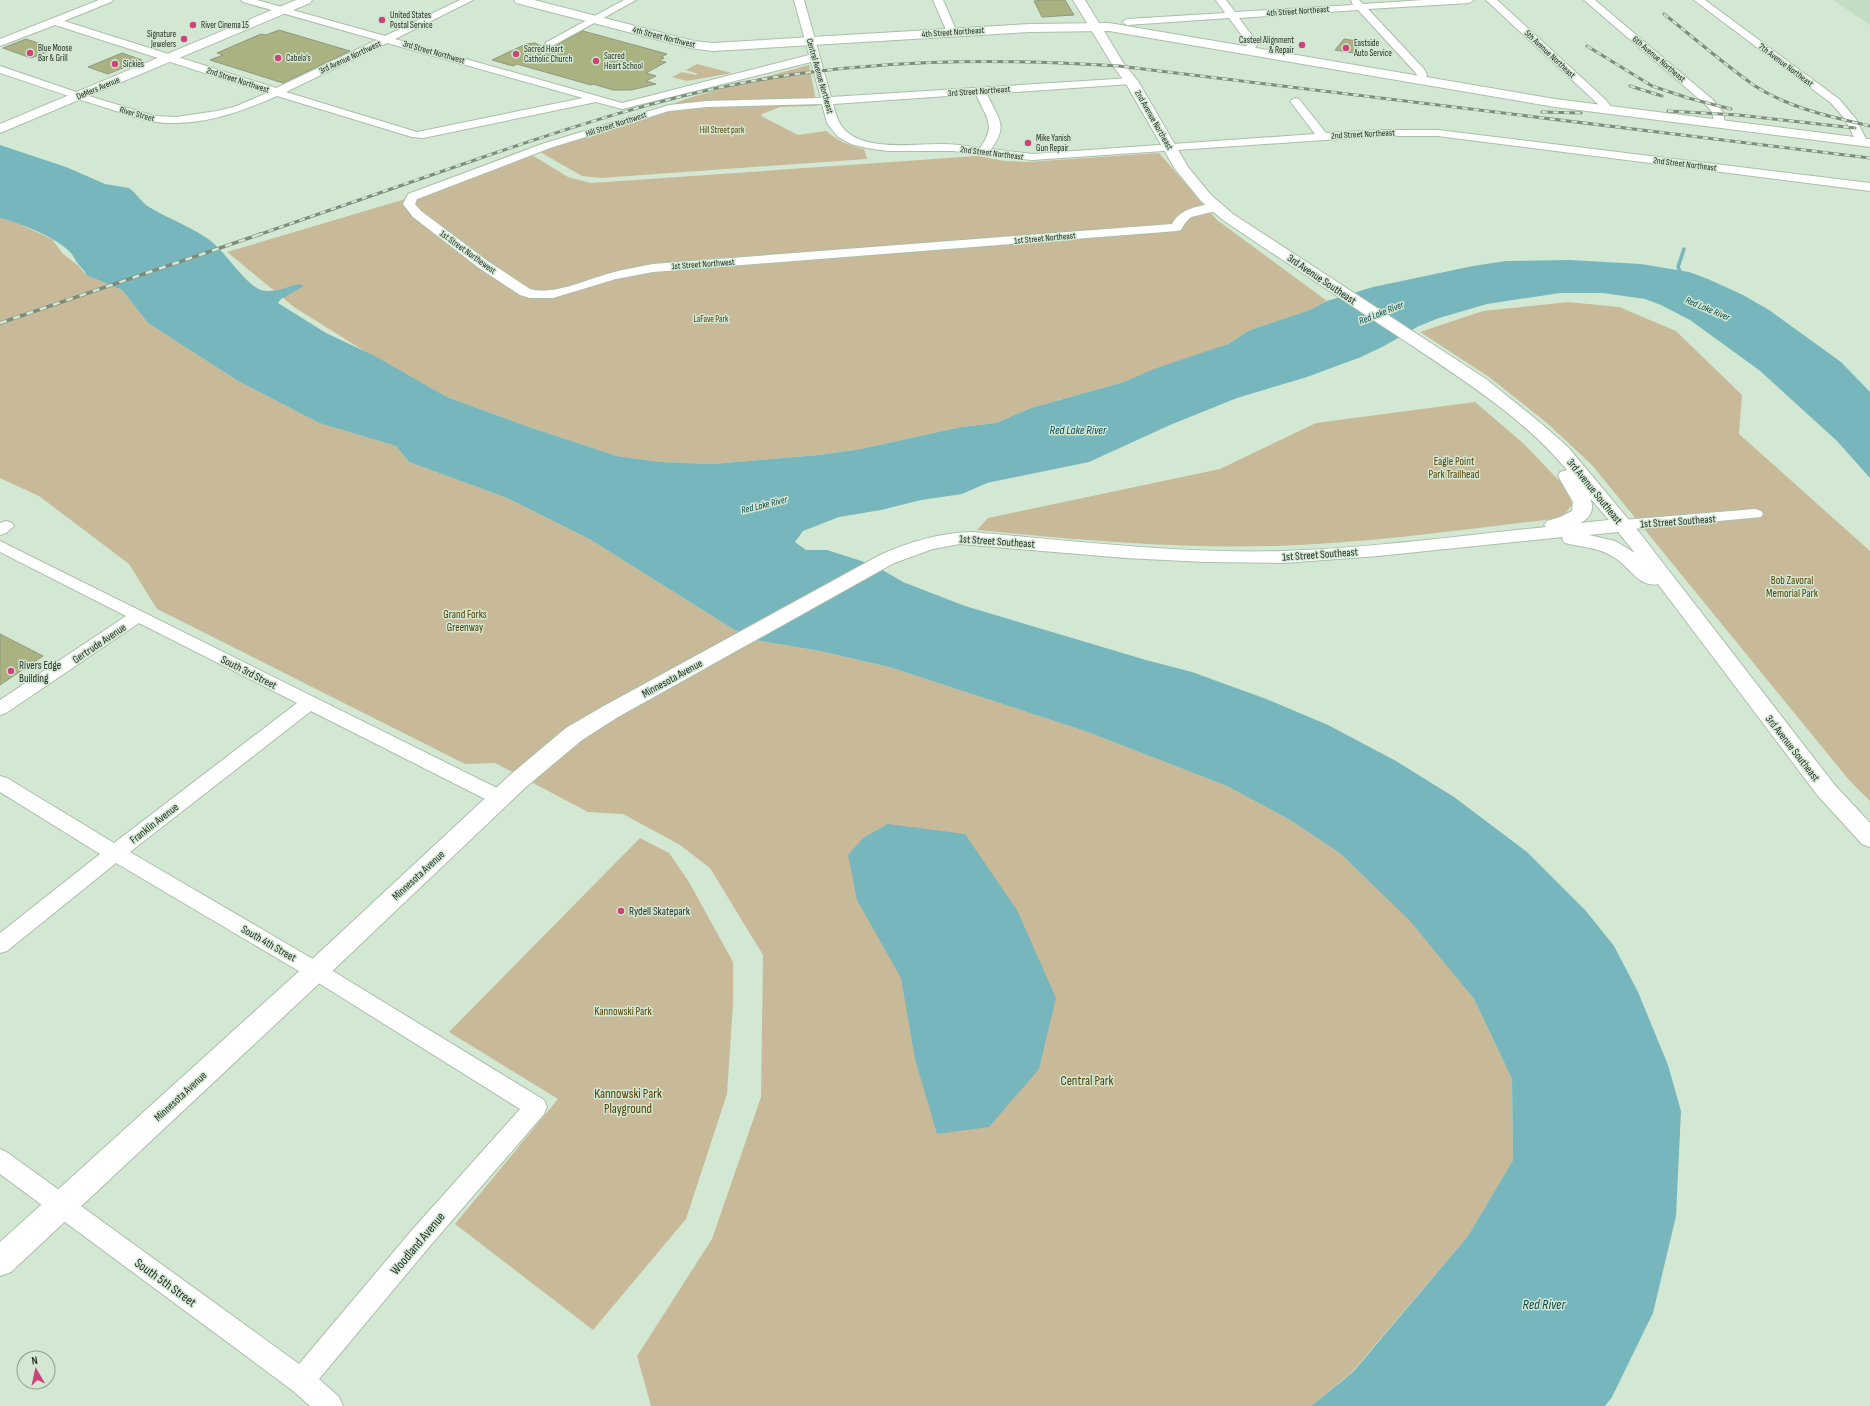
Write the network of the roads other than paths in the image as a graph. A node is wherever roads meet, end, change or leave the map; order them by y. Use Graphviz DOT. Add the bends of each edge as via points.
graph roads {
  1 [pos="108,0"];
  2 [pos="246,0"];
  3 [pos="306,0"];
  4 [pos="468,0"];
  5 [pos="520,0"];
  6 [pos="631,0"];
  7 [pos="799,0"];
  8 [pos="938,0"];
  9 [pos="1079,0"];
  10 [pos="1221,0"];
  11 [pos="1469,0"];
  12 [pos="1491,0"];
  13 [pos="1589,0"];
  14 [pos="1699,0"];
  15 [pos="1358,3"];
  16 [pos="283,10"];
  17 [pos="1232,15"];
  18 [pos="593,19"];
  19 [pos="51,21"];
  20 [pos="1127,22"];
  21 [pos="1095,26"];
  22 [pos="952,32"];
  23 [pos="388,39"];
  24 [pos="0,40"];
  25 [pos="811,42"];
  26 [pos="0,43"];
  27 [pos="550,43"];
  28 [pos="1249,50"];
  29 [pos="815,57"];
  30 [pos="170,58"];
  31 [pos="0,69"];
  32 [pos="1420,80"];
  33 [pos="1131,81"];
  34 [pos="980,91"];
  35 [pos="275,93"];
  36 [pos="78,96"];
  37 [pos="596,99"];
  38 [pos="827,101"];
  39 [pos="1295,101"];
  40 [pos="1605,110"];
  41 [pos="1719,124"];
  42 [pos="0,129"];
  43 [pos="1323,137"];
  44 [pos="855,142"];
  45 [pos="1865,142"];
  46 [pos="1170,148"];
  47 [pos="984,152"];
  48 [pos="1870,187"];
  49 [pos="416,195"];
  50 [pos="1216,207"];
  51 [pos="1244,226"];
  52 [pos="868,252"];
  53 [pos="542,296"];
  54 [pos="1564,462"];
  55 [pos="1755,514"];
  56 [pos="1623,525"];
  57 [pos="1479,540"];
  58 [pos="0,546"];
  59 [pos="887,559"];
  60 [pos="138,616"];
  61 [pos="1709,638"];
  62 [pos="309,703"];
  63 [pos="0,709"];
  64 [pos="0,783"];
  65 [pos="500,798"];
  66 [pos="1870,838"];
  67 [pos="115,853"];
  68 [pos="0,945"];
  69 [pos="316,971"];
  70 [pos="536,1106"];
  71 [pos="0,1160"];
  72 [pos="62,1205"];
  73 [pos="0,1262"];
  74 [pos="301,1382"];
  75 [pos="330,1406"];
  1 -- 19 [label="street"];
  2 -- 16 [label="street, 3rd Street Northwest"];
  3 -- 16 [label="street, DeMers Avenue"];
  4 -- 23 [label="street, 3rd Avenue Northwest"];
  5 -- 18 [label="street, 4th Street Northwest"];
  6 -- 18 [label="street"];
  7 -- 25 [label="street, Central Avenue Northeast"];
  8 -- 22 [label="street"];
  9 -- 21 [label="street, 2nd Avenue Northeast"];
  10 -- 17 [label="street"];
  11 -- 15 [label="street, 4th Street Northeast"];
  12 -- 40 [label="street, 5th Avenue Northeast" via="1602,102"];
  13 -- 41 [label="street, 6th Avenue Northeast" via="1709,102 1717,112"];
  14 -- 45 [label="street, 7th Avenue Northeast" via="1844,109"];
  15 -- 17 [label="street, 4th Street Northeast"];
  15 -- 32 [label="street" via="1420,72"];
  16 -- 23 [label="street, 3rd Street Northwest"];
  16 -- 30 [label="street, DeMers Avenue"];
  17 -- 20 [label="street, 4th Street Northeast"];
  17 -- 28 [label="street" via="1251,41 1252,46"];
  18 -- 25 [label="street, 4th Street Northwest" via="703,46"];
  18 -- 27 [label="street"];
  19 -- 24 [label="street"];
  19 -- 26 [label="street"];
  19 -- 30 [label="street, 2nd Street Northwest"];
  21 -- 22 [label="street, 4th Street Northeast"];
  21 -- 28 [label="street, 4th Street Northeast"];
  21 -- 33 [label="street, 2nd Avenue Northeast"];
  22 -- 25 [label="street, 4th Street Northeast"];
  23 -- 35 [label="street, 3rd Avenue Northwest"];
  23 -- 37 [label="street, 3rd Street Northwest"];
  25 -- 29 [label="street, Central Avenue Northeast"];
  28 -- 32 [label="street, 4th Street Northeast"];
  29 -- 37 [label="street, 3rd Street Northwest" via="768,71 622,106"];
  29 -- 38 [label="street, Central Avenue Northeast"];
  30 -- 35 [label="street, 2nd Street Northwest"];
  30 -- 36 [label="street, DeMers Avenue"];
  31 -- 36 [label="street, River Street"];
  32 -- 40 [label="street, 4th Street Northeast"];
  33 -- 34 [label="street, 3rd Street Northeast"];
  33 -- 46 [label="street, 2nd Avenue Northeast"];
  34 -- 38 [label="street, 3rd Street Northeast"];
  34 -- 47 [label="street" via="996,127 994,137"];
  35 -- 36 [label="street, River Street" via="226,113 170,120 146,118"];
  35 -- 37 [label="street, 2nd Street Northwest" via="416,135"];
  36 -- 42 [label="street, DeMers Avenue"];
  38 -- 44 [label="street, Central Avenue Northeast" via="836,129"];
  38 -- 49 [label="street, Hill Street Northwest" via="707,104 669,108 553,144"];
  39 -- 43 [label="street"];
  40 -- 41 [label="street, 4th Street Northeast"];
  41 -- 45 [label="street, 4th Street Northeast"];
  43 -- 46 [label="street, 2nd Street Northeast"];
  43 -- 48 [label="street, 2nd Street Northeast" via="1400,132 1459,134"];
  44 -- 47 [label="street, 2nd Street Northeast" via="878,147 942,147"];
  46 -- 47 [label="street, 2nd Street Northeast" via="1037,157"];
  46 -- 50 [label="street, 2nd Avenue Northeast" via="1190,180"];
  49 -- 53 [label="street, 1st Street Northewest" via="412,197 410,204 417,214 484,265 525,292"];
  50 -- 51 [label="street, 2nd Avenue Northeast"];
  50 -- 52 [label="street, 1st Street Northeast" via="1189,214 1178,221 1177,227"];
  51 -- 54 [label="street, 3rd Avenue Southeast" via="1480,383 1531,424"];
  52 -- 53 [label="street, 1st Street Northwest" via="653,268"];
  54 -- 56 [label="street, 3rd Avenue Southeast"];
  54 -- 57 [label="street" via="1583,500 1583,511 1578,518"];
  55 -- 56 [label="street, 1st Street Southeast"];
  56 -- 57 [label="street, 1st Street Southeast"];
  56 -- 61 [label="street, 3rd Avenue Southeast"];
  57 -- 59 [label="street, 1st Street Southeast" via="1284,557 1126,552 952,538 911,548"];
  57 -- 61 [label="street" via="1571,539 1592,540 1609,545 1624,553"];
  58 -- 60 [label="street, South 3rd Street"];
  59 -- 65 [label="street, Minnesota Avenue" via="574,734"];
  60 -- 62 [label="street, South 3rd Street"];
  60 -- 63 [label="street, Gertrude Avenue"];
  61 -- 66 [label="street, 3rd Avenue Southeast" via="1826,790"];
  62 -- 65 [label="street, South 3rd Street"];
  62 -- 67 [label="street, Franklin Avenue"];
  64 -- 67 [label="street, South 4th Street"];
  65 -- 69 [label="street, Minnesota Avenue"];
  67 -- 68 [label="street, Franklin Avenue"];
  67 -- 69 [label="street, South 4th Street"];
  69 -- 70 [label="street, South 4th Street"];
  69 -- 72 [label="street, Minnesota Avenue"];
  70 -- 74 [label="street, Woodland Avenue"];
  71 -- 72 [label="street, South 5th Street"];
  72 -- 73 [label="street, Minnesota Avenue"];
  72 -- 74 [label="street, South 5th Street"];
  74 -- 75 [label="street, South 5th Street"];
}
